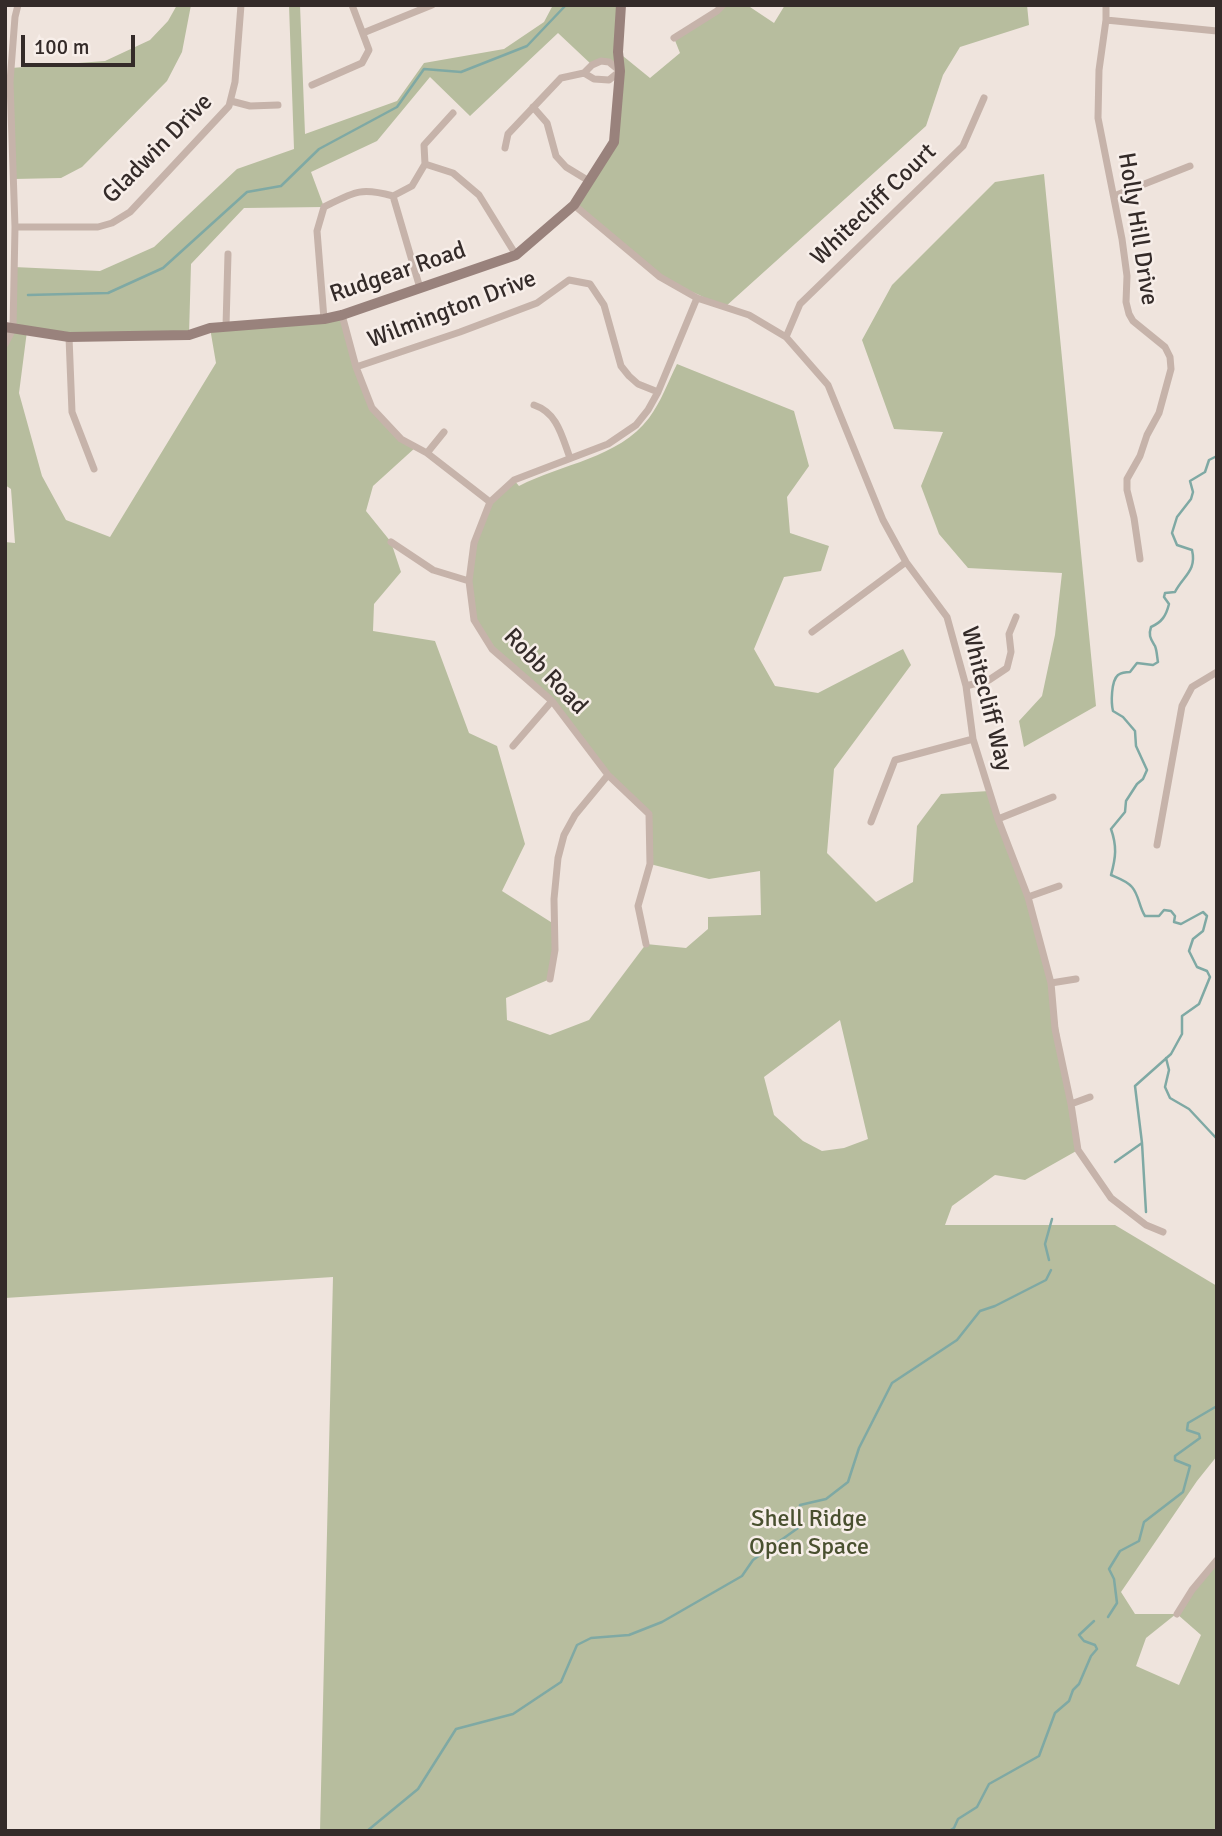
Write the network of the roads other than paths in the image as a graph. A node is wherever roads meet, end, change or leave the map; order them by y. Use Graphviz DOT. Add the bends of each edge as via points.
graph roads {
  1 [pos="18,5"];
  2 [pos="241,5"];
  3 [pos="352,5"];
  4 [pos="432,5"];
  5 [pos="621,5"];
  6 [pos="723,5"];
  7 [pos="1106,5"];
  8 [pos="1106,20"];
  9 [pos="1217,31"];
  10 [pos="363,33"];
  11 [pos="674,38"];
  12 [pos="620,71"];
  13 [pos="584,73"];
  14 [pos="8,82"];
  15 [pos="312,85"];
  16 [pos="984,98"];
  17 [pos="231,101"];
  18 [pos="278,105"];
  19 [pos="533,107"];
  20 [pos="453,113"];
  21 [pos="505,148"];
  22 [pos="425,164"];
  23 [pos="1190,166"];
  24 [pos="589,181"];
  25 [pos="393,196"];
  26 [pos="1114,196"];
  27 [pos="574,205"];
  28 [pos="15,227"];
  29 [pos="228,254"];
  30 [pos="516,255"];
  31 [pos="420,288"];
  32 [pos="697,298"];
  33 [pos="342,315"];
  34 [pos="324,319"];
  35 [pos="226,326"];
  36 [pos="9,328"];
  37 [pos="69,337"];
  38 [pos="786,337"];
  39 [pos="5,344"];
  40 [pos="356,367"];
  41 [pos="658,392"];
  42 [pos="534,405"];
  43 [pos="444,432"];
  44 [pos="427,453"];
  45 [pos="570,458"];
  46 [pos="94,470"];
  47 [pos="490,502"];
  48 [pos="391,542"];
  49 [pos="1140,559"];
  50 [pos="906,562"];
  51 [pos="470,581"];
  52 [pos="1016,617"];
  53 [pos="812,632"];
  54 [pos="1217,672"];
  55 [pos="966,686"];
  56 [pos="552,701"];
  57 [pos="973,739"];
  58 [pos="513,746"];
  59 [pos="608,775"];
  60 [pos="1053,797"];
  61 [pos="998,819"];
  62 [pos="871,822"];
  63 [pos="1157,845"];
  64 [pos="1059,886"];
  65 [pos="1028,897"];
  66 [pos="646,944"];
  67 [pos="550,979"];
  68 [pos="1076,979"];
  69 [pos="1051,983"];
  70 [pos="1090,1097"];
  71 [pos="1072,1104"];
  72 [pos="1163,1232"];
  73 [pos="1217,1560"];
  74 [pos="1177,1614"];
  1 -- 14 [label="street"];
  2 -- 17 [label="street, Gladwin Drive"];
  3 -- 10 [label="street"];
  4 -- 10 [label="street"];
  5 -- 12 [label="street, Rudgear Road"];
  6 -- 11 [label="street"];
  7 -- 8 [label="street, Holly Hill Drive"];
  8 -- 9 [label="street"];
  8 -- 26 [label="street, Holly Hill Drive" via="1098,118"];
  10 -- 15 [label="street" via="369,50 362,63"];
  12 -- 13 [label="street" via="609,80"];
  12 -- 13 [label="street" via="601,61"];
  12 -- 24 [label="street, Rudgear Road" via="614,142"];
  13 -- 19 [label="street" via="561,78"];
  14 -- 28 [label="street"];
  16 -- 38 [label="street, Whitecliff Court" via="963,146 800,304"];
  17 -- 18 [label="street"];
  17 -- 28 [label="street, Gladwin Drive" via="121,218 89,228"];
  19 -- 21 [label="street" via="508,134"];
  19 -- 24 [label="street" via="547,123 556,156"];
  20 -- 22 [label="street" via="424,145"];
  22 -- 25 [label="street" via="412,186"];
  22 -- 30 [label="street" via="453,173 479,195"];
  23 -- 26 [label="street"];
  24 -- 27 [label="street, Rudgear Road"];
  25 -- 31 [label="street"];
  25 -- 34 [label="street" via="360,190 324,207 317,231"];
  26 -- 49 [label="street, Holly Hill Drive" via="1129,314 1165,346 1171,369 1159,413 1127,478"];
  27 -- 30 [label="street, Rudgear Road"];
  27 -- 32 [label="street, Whitecliff Way" via="660,277"];
  28 -- 36 [label="street"];
  29 -- 35 [label="street"];
  30 -- 31 [label="street, Rudgear Road"];
  31 -- 33 [label="street, Rudgear Road"];
  32 -- 38 [label="street, Whitecliff Way" via="749,316"];
  32 -- 41 [label="street, Robb Road"];
  33 -- 34 [label="street, Rudgear Road"];
  33 -- 40 [label="street"];
  34 -- 35 [label="street, Rudgear Road"];
  35 -- 37 [label="street, Rudgear Road" via="189,335"];
  36 -- 37 [label="street, Rudgear Road"];
  36 -- 39 [label="street"];
  37 -- 46 [label="street" via="72,412"];
  38 -- 50 [label="street, Whitecliff Way" via="828,385 883,520"];
  40 -- 41 [label="street, Wilmington Drive" via="537,303 569,280 590,284 604,305 621,366 638,384"];
  40 -- 44 [label="street" via="372,408 401,439"];
  41 -- 45 [label="street, Robb Road" via="648,411 624,435"];
  42 -- 45 [label="street" via="545,408 554,419"];
  43 -- 44 [label="street"];
  44 -- 47 [label="street"];
  45 -- 47 [label="street, Robb Road" via="514,480"];
  47 -- 51 [label="street, Robb Road" via="474,543"];
  48 -- 51 [label="street" via="433,570"];
  50 -- 53 [label="street"];
  50 -- 55 [label="street, Whitecliff Way" via="947,617"];
  51 -- 56 [label="street, Robb Road" via="474,620 492,649"];
  52 -- 55 [label="street" via="1009,634 1007,668 989,680"];
  54 -- 63 [label="street" via="1192,687 1182,706"];
  55 -- 57 [label="street, Whitecliff Way"];
  56 -- 58 [label="street"];
  56 -- 59 [label="street, Robb Road"];
  57 -- 61 [label="street, Whitecliff Way"];
  57 -- 62 [label="street" via="895,760"];
  59 -- 66 [label="street, Robb Road" via="649,814 650,864 638,906"];
  59 -- 67 [label="street" via="564,835 554,899 555,950"];
  60 -- 61 [label="street"];
  61 -- 65 [label="street, Whitecliff Way"];
  64 -- 65 [label="street"];
  65 -- 69 [label="street, Whitecliff Way"];
  68 -- 69 [label="street"];
  69 -- 71 [label="street, Whitecliff Way" via="1055,1029"];
  70 -- 71 [label="street"];
  71 -- 72 [label="street, Whitecliff Way" via="1078,1150 1111,1198"];
  73 -- 74 [label="street"];
}
